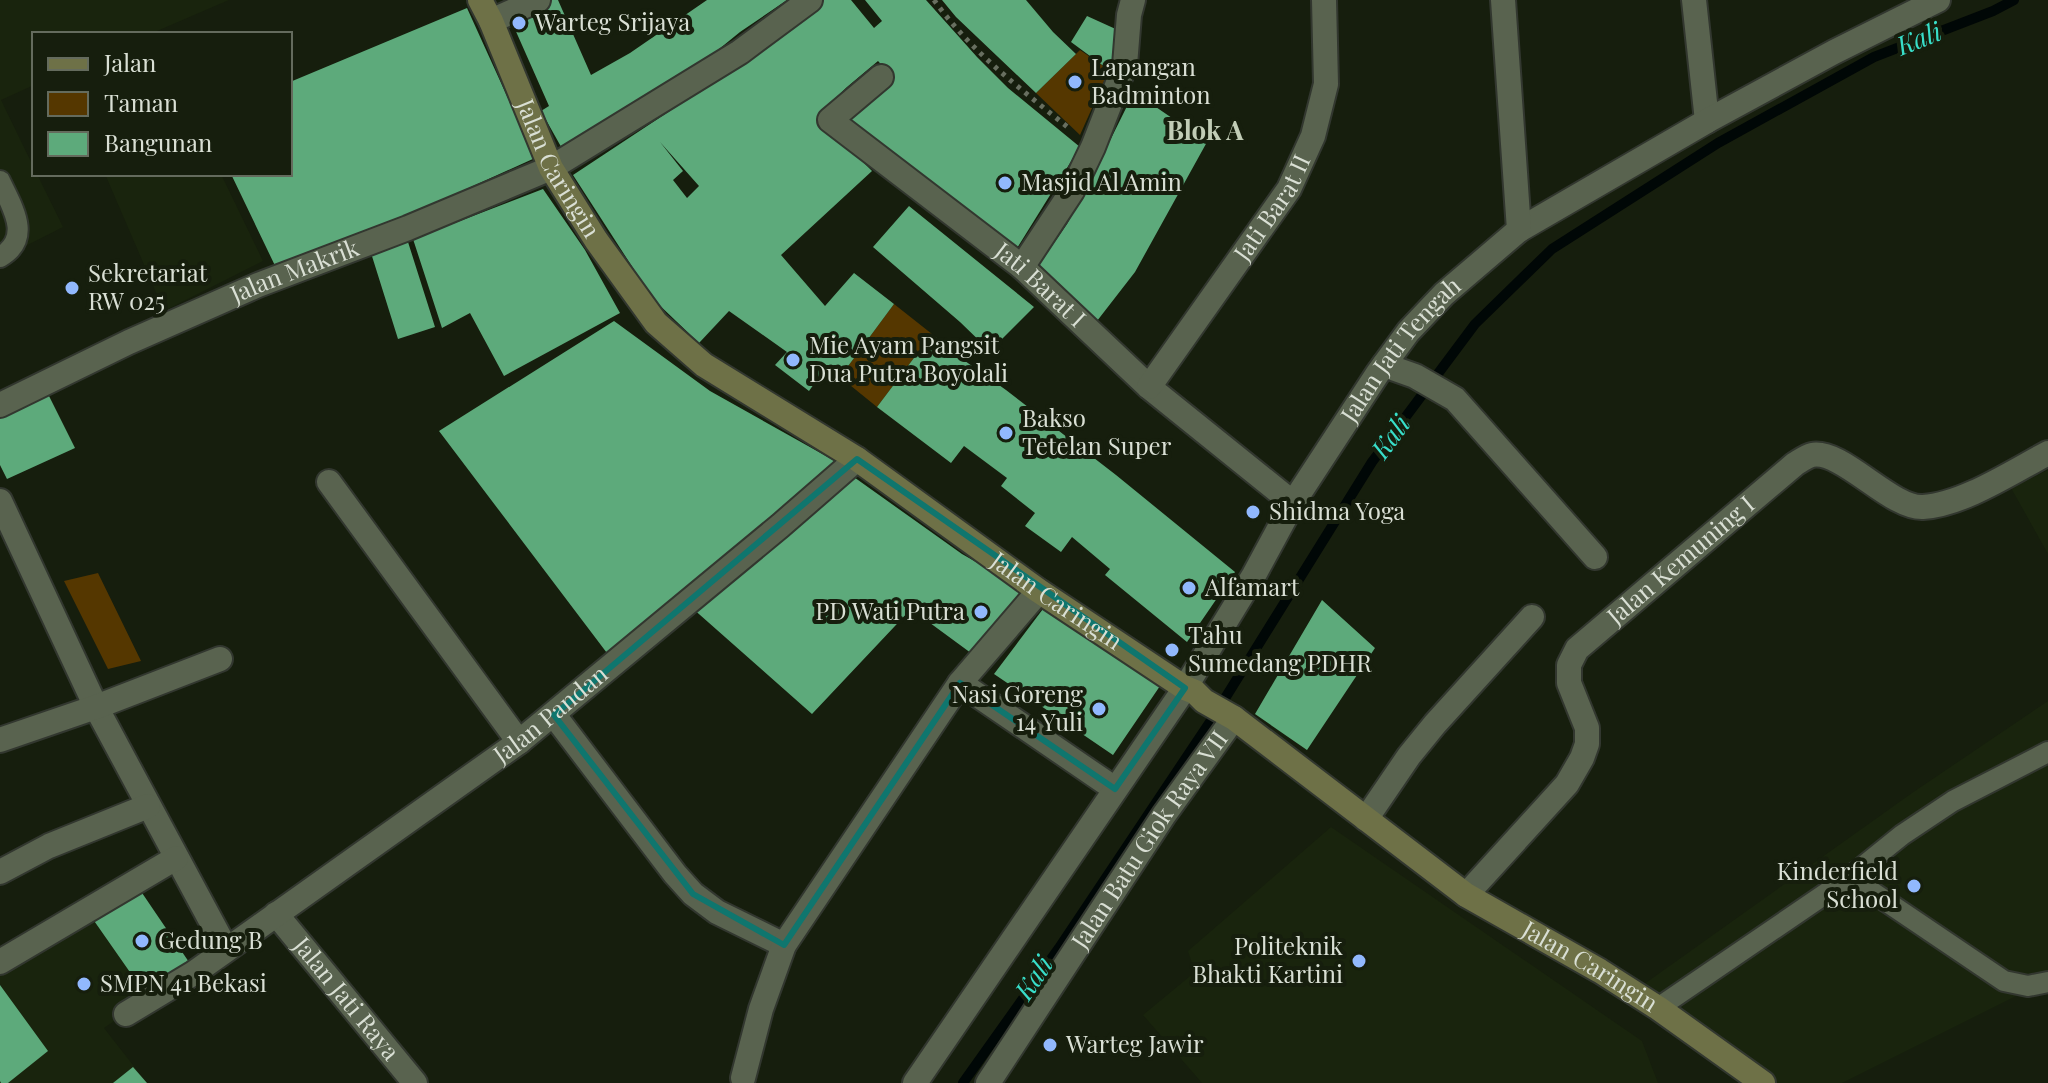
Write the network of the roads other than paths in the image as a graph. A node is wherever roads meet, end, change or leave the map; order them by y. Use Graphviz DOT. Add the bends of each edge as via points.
graph roads {
  1 [pos="538,0"];
  2 [pos="810,0"];
  3 [pos="1133,0"];
  4 [pos="1324,0"];
  5 [pos="1503,0"];
  6 [pos="1694,0"];
  7 [pos="1938,0"];
  8 [pos="485,10"];
  9 [pos="881,77"];
  10 [pos="1707,121"];
  11 [pos="551,168"];
  12 [pos="0,181"];
  13 [pos="1519,230"];
  14 [pos="0,257"];
  15 [pos="1022,267"];
  16 [pos="1384,365"];
  17 [pos="1149,387"];
  18 [pos="0,405"];
  19 [pos="2048,453"];
  20 [pos="857,459"];
  21 [pos="329,482"];
  22 [pos="0,501"];
  23 [pos="1293,503"];
  24 [pos="1595,557"];
  25 [pos="1039,591"];
  26 [pos="1532,617"];
  27 [pos="220,659"];
  28 [pos="960,683"];
  29 [pos="1190,690"];
  30 [pos="96,707"];
  31 [pos="554,715"];
  32 [pos="1230,715"];
  33 [pos="0,740"];
  34 [pos="519,742"];
  35 [pos="2048,752"];
  36 [pos="1115,789"];
  37 [pos="148,806"];
  38 [pos="1366,819"];
  39 [pos="176,858"];
  40 [pos="0,872"];
  41 [pos="1850,877"];
  42 [pos="1466,895"];
  43 [pos="276,914"];
  44 [pos="784,945"];
  45 [pos="226,949"];
  46 [pos="0,962"];
  47 [pos="2048,982"];
  48 [pos="1658,1008"];
  49 [pos="126,1014"];
  50 [pos="743,1078"];
  51 [pos="415,1083"];
  52 [pos="915,1083"];
  53 [pos="988,1083"];
  54 [pos="1763,1083"];
  1 -- 8 [label="street"];
  2 -- 11 [label="street, Jalan Makrik" via="740,52"];
  3 -- 15 [label="street" via="1125,65 1093,147 1072,191"];
  4 -- 17 [label="street, Jati Barat II" via="1326,84 1313,136 1289,189"];
  5 -- 13 [label="street"];
  6 -- 10 [label="street"];
  7 -- 10 [label="street, Jalan Jati Tengah"];
  8 -- 11 [label="main road, Jalan Caringin"];
  9 -- 15 [label="street, Jati Barat I" via="830,120"];
  10 -- 13 [label="street, Jalan Jati Tengah"];
  11 -- 18 [label="street, Jalan Makrik" via="258,285"];
  11 -- 20 [label="main road, Jalan Caringin" via="656,323 704,365"];
  12 -- 14 [label="lane" via="18,225 18,240"];
  13 -- 16 [label="street, Jalan Jati Tengah" via="1444,294"];
  15 -- 17 [label="street, Jati Barat I"];
  16 -- 23 [label="street, Jalan Jati Tengah"];
  16 -- 24 [label="street" via="1455,399"];
  17 -- 23 [label="street, Jati Barat I"];
  19 -- 42 [label="street, Jalan Kemuning I" via="1948,503 1919,508 1829,456 1811,455 1795,464 1577,649 1569,665 1569,683 1587,728 1582,758 1567,784"];
  20 -- 25 [label="main road, Jalan Caringin"];
  20 -- 31 [label="street, Jalan Pandan"];
  21 -- 34 [label="street"];
  22 -- 30 [label="street"];
  23 -- 29 [label="street, Jalan Jati Tengah"];
  25 -- 28 [label="street"];
  25 -- 29 [label="main road, Jalan Caringin"];
  26 -- 38 [label="street" via="1435,724"];
  27 -- 30 [label="street"];
  28 -- 36 [label="street"];
  28 -- 44 [label="street"];
  29 -- 32 [label="main road, Jalan Caringin"];
  29 -- 36 [label="street, Jalan Jati Tengah"];
  30 -- 33 [label="street"];
  30 -- 37 [label="street"];
  31 -- 34 [label="street, Jalan Pandan"];
  31 -- 44 [label="street" via="693,894"];
  32 -- 38 [label="main road, Jalan Caringin"];
  32 -- 53 [label="street, Jalan Batu Giok Raya VII"];
  34 -- 43 [label="street, Jalan Pandan"];
  35 -- 41 [label="lane" via="1953,801"];
  36 -- 52 [label="street, Jalan Jati Tengah"];
  37 -- 39 [label="street"];
  37 -- 40 [label="street"];
  38 -- 42 [label="main road, Jalan Caringin"];
  39 -- 45 [label="street"];
  39 -- 46 [label="street"];
  41 -- 47 [label="lane" via="2004,981 2028,986"];
  41 -- 48 [label="lane"];
  42 -- 48 [label="main road, Jalan Caringin"];
  43 -- 45 [label="street, Jalan Pandan"];
  43 -- 51 [label="street, Jalan Jati Raya"];
  44 -- 50 [label="street"];
  45 -- 49 [label="street, Jalan Pandan"];
  48 -- 54 [label="main road, Jalan Caringin"];
}
